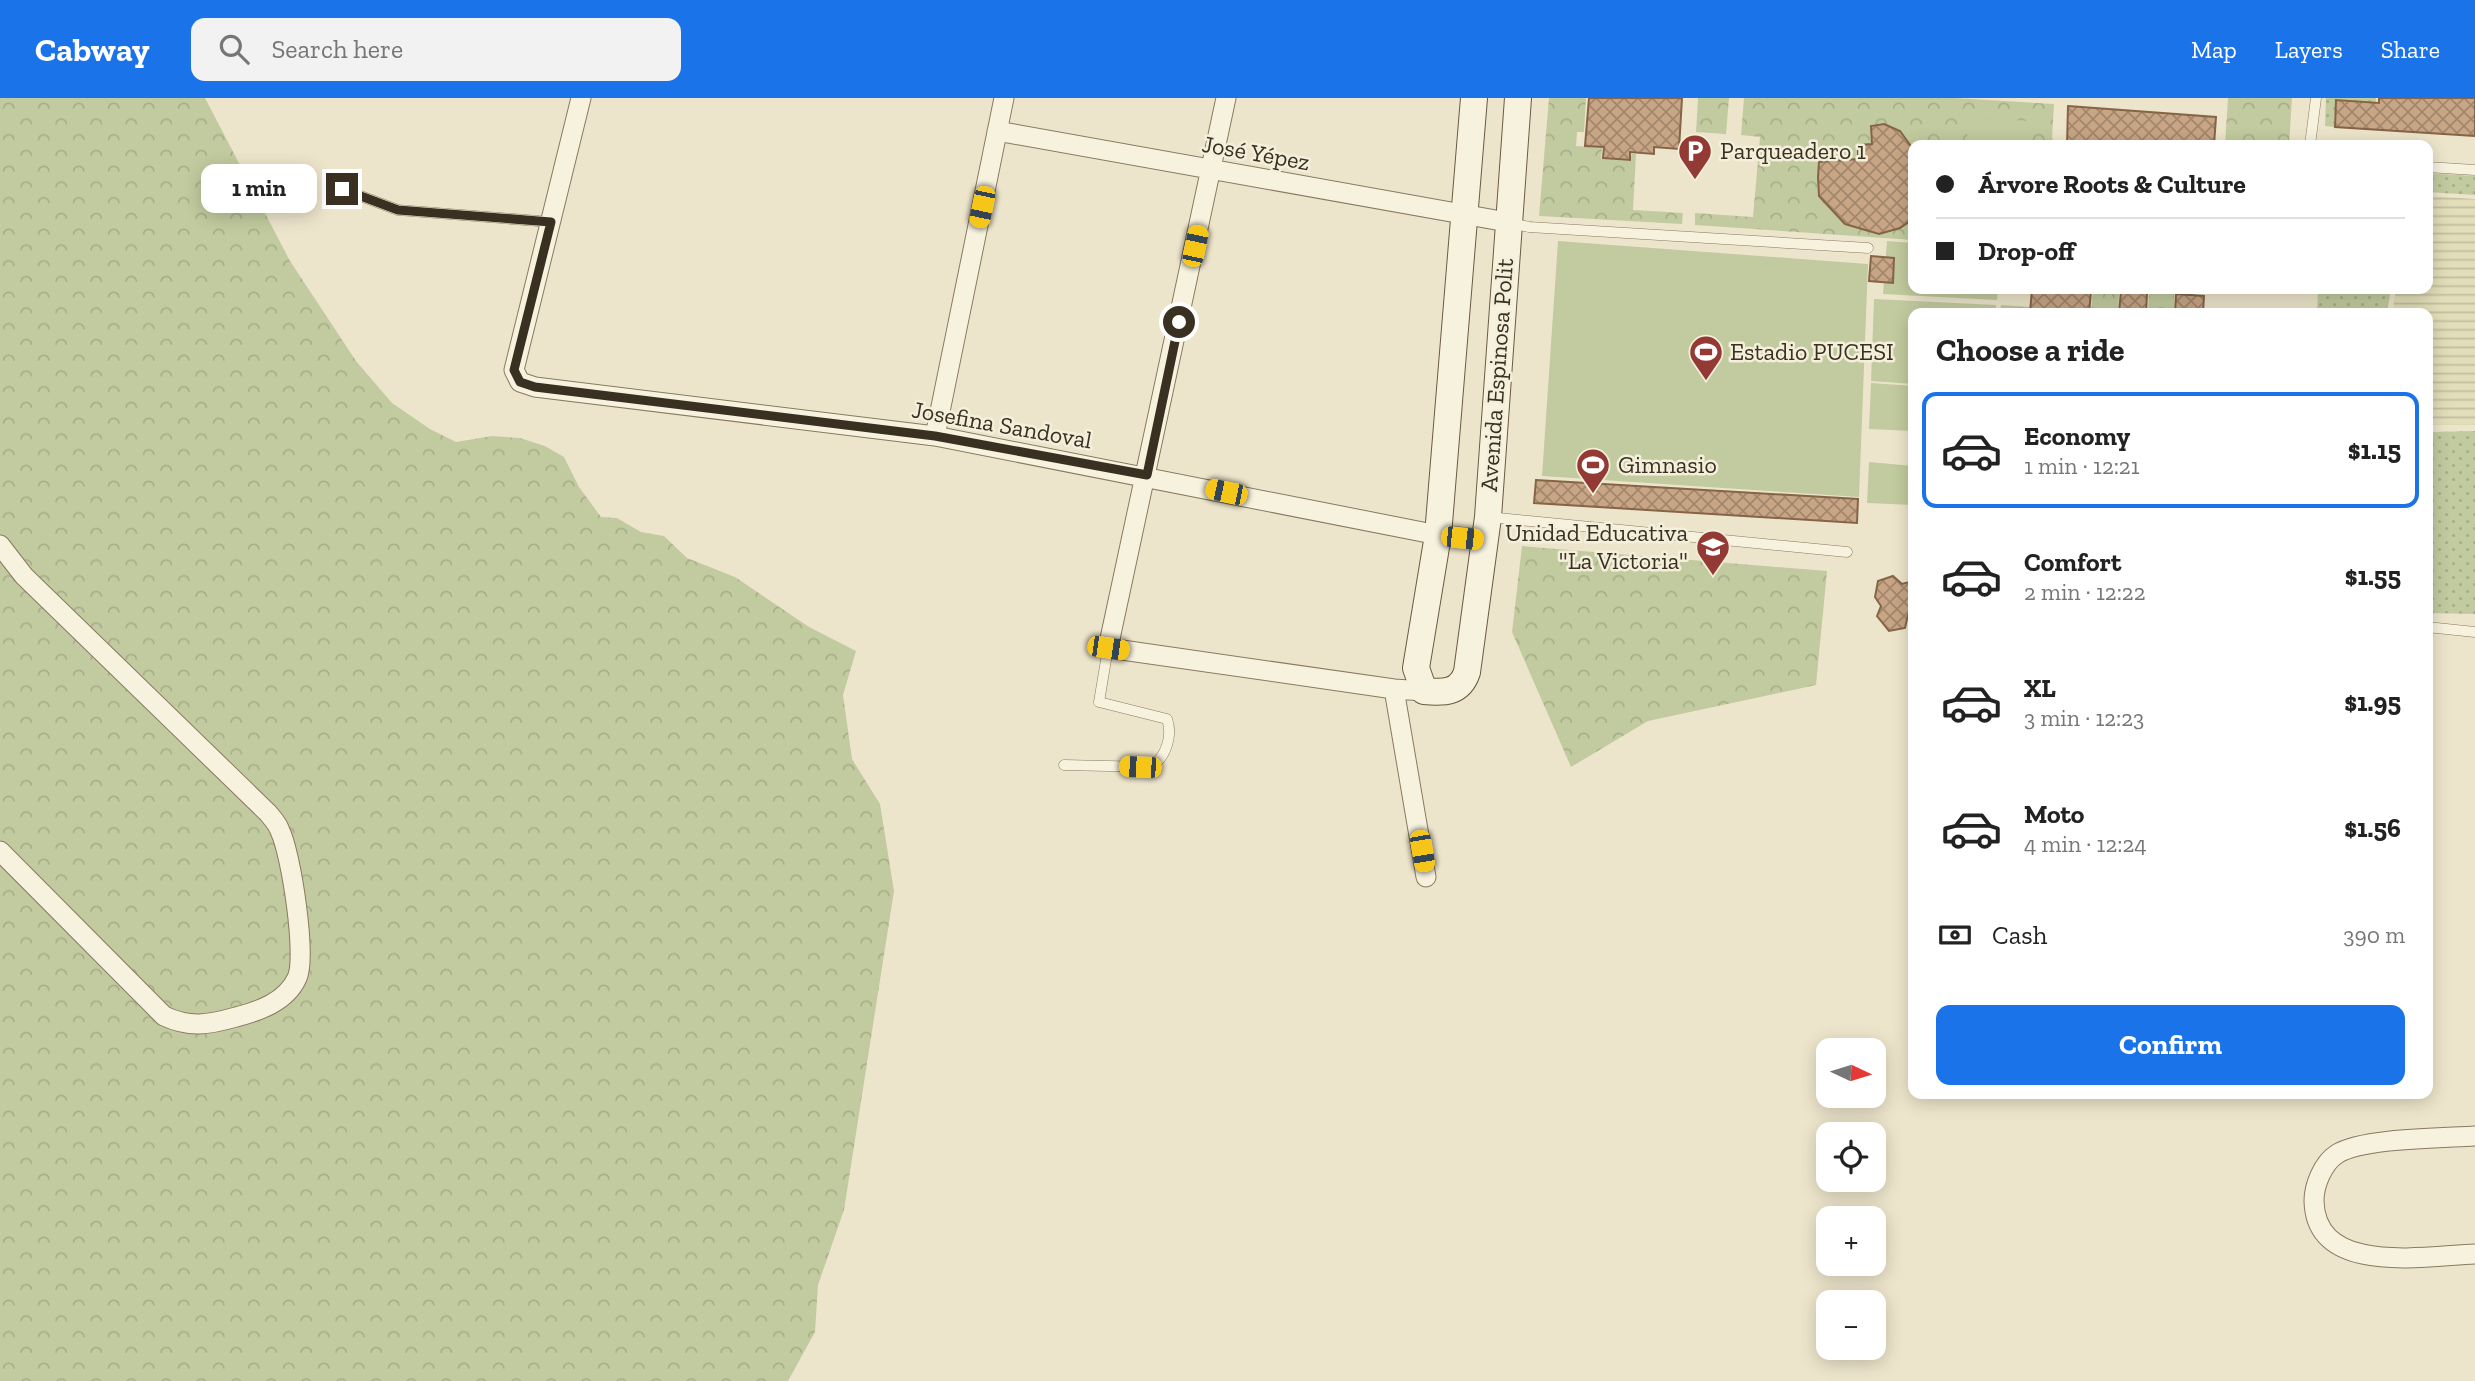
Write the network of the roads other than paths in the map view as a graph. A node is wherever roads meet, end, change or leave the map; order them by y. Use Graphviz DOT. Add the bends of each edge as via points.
graph roads {
  1 [pos="581,98"];
  2 [pos="1004,98"];
  3 [pos="1226,98"];
  4 [pos="1474,98"];
  5 [pos="1518,98"];
  6 [pos="2316,98"];
  7 [pos="997,131"];
  8 [pos="2311,140"];
  9 [pos="2433,167"];
  10 [pos="1211,169"];
  11 [pos="2475,170"];
  12 [pos="342,189"];
  13 [pos="1465,216"];
  14 [pos="551,222"];
  15 [pos="1507,222"];
  16 [pos="1868,248"];
  17 [pos="935,436"];
  18 [pos="1147,475"];
  19 [pos="1487,529"];
  20 [pos="1438,535"];
  21 [pos="0,545"];
  22 [pos="1847,552"];
  23 [pos="2433,628"];
  24 [pos="2475,632"];
  25 [pos="1108,648"];
  26 [pos="1394,689"];
  27 [pos="1424,691"];
  28 [pos="1064,765"];
  29 [pos="0,851"];
  30 [pos="1426,877"];
  31 [pos="2475,1136"];
  32 [pos="2475,1254"];
  1 -- 14 [label="street"];
  2 -- 7 [label="street"];
  3 -- 10 [label="street"];
  4 -- 13 [label="street, Avenida Espinosa Polit"];
  5 -- 15 [label="street, Avenida Espinosa Polit"];
  6 -- 8 [label="lane"];
  7 -- 10 [label="street, José Yépez"];
  7 -- 17 [label="street"];
  9 -- 11 [label="lane"];
  10 -- 13 [label="street, José Yépez"];
  10 -- 18 [label="street"];
  12 -- 14 [label="lane" via="398,210"];
  13 -- 15 [label="street, José Yépez"];
  13 -- 20 [label="street, Avenida Espinosa Polit"];
  14 -- 17 [label="street, Josefina Sandoval" via="514,370 520,382"];
  15 -- 16 [label="lane"];
  15 -- 19 [label="street, Avenida Espinosa Polit"];
  17 -- 18 [label="street, Josefina Sandoval"];
  18 -- 20 [label="street, Josefina Sandoval"];
  18 -- 25 [label="street"];
  19 -- 20 [label="street, Josefina Sandoval"];
  19 -- 22 [label="lane"];
  19 -- 27 [label="street, Avenida Espinosa Polit" via="1463,683 1440,693"];
  20 -- 27 [label="street, Avenida Espinosa Polit" via="1416,668"];
  21 -- 29 [label="street" via="24,576 268,813 280,830 301,949 297,978 282,998 260,1010 206,1026 183,1025 164,1016"];
  23 -- 24 [label="lane"];
  25 -- 26 [label="street"];
  25 -- 28 [label="lane" via="1100,702 1167,719 1171,729 1167,744 1151,767"];
  26 -- 27 [label="street"];
  26 -- 30 [label="street"];
  31 -- 32 [label="street" via="2364,1146 2337,1154 2321,1172 2314,1197 2316,1218 2325,1238 2344,1250 2386,1257"];
}
